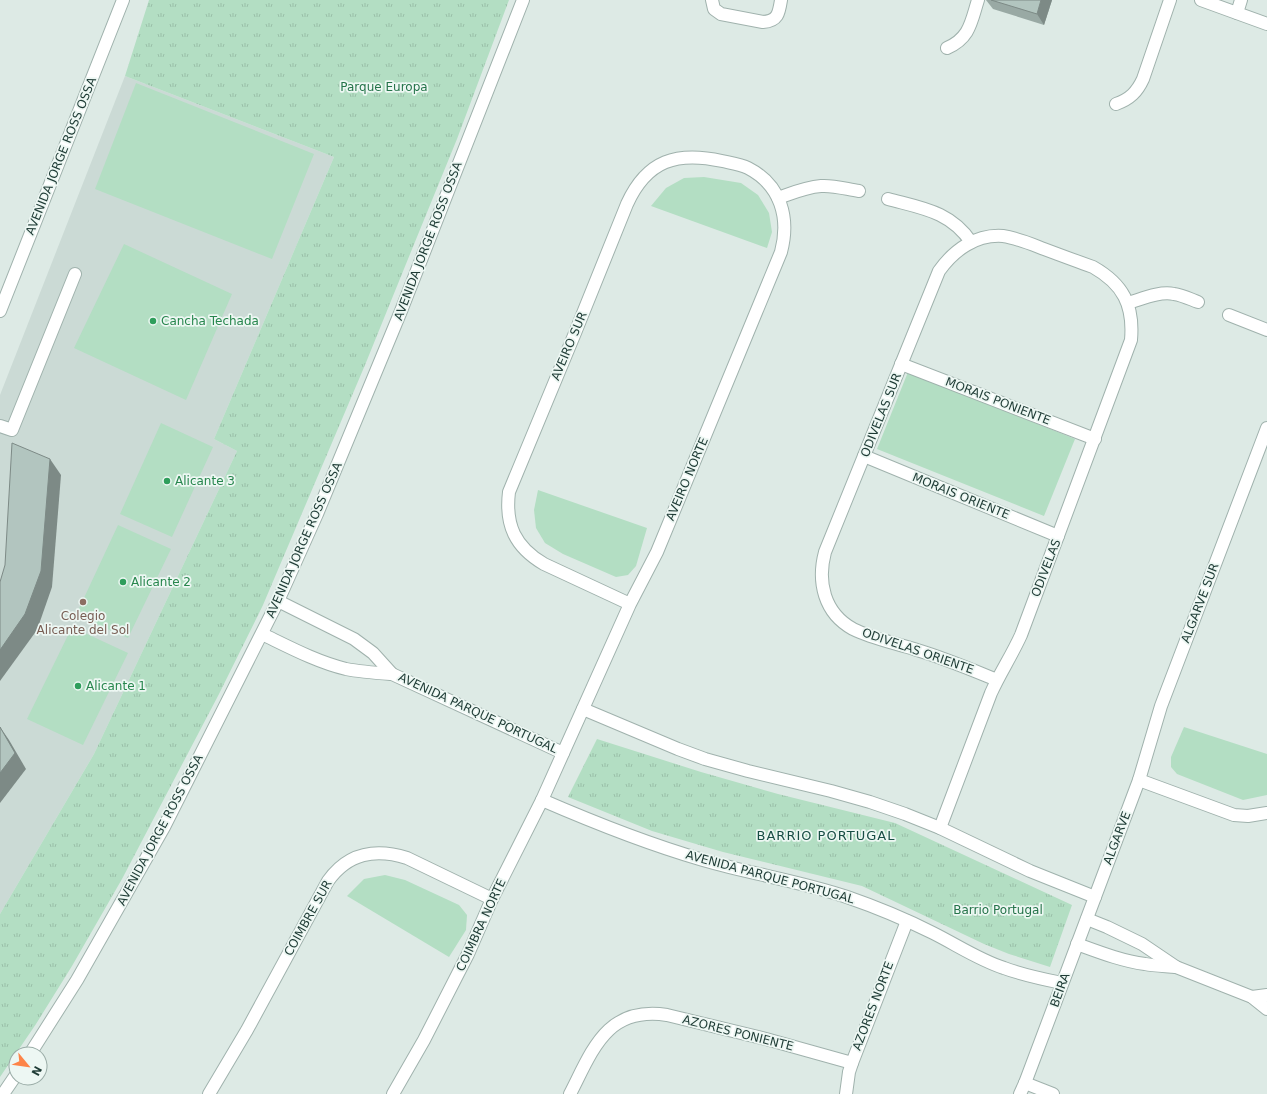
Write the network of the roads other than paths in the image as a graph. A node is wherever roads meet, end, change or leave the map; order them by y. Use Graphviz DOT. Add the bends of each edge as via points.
graph roads {
  1 [pos="123,0"];
  2 [pos="523,0"];
  3 [pos="712,0"];
  4 [pos="781,0"];
  5 [pos="978,0"];
  6 [pos="1170,0"];
  7 [pos="1201,0"];
  8 [pos="1241,0"];
  9 [pos="1237,13"];
  10 [pos="1267,24"];
  11 [pos="947,48"];
  12 [pos="1116,104"];
  13 [pos="859,191"];
  14 [pos="778,198"];
  15 [pos="888,199"];
  16 [pos="971,242"];
  17 [pos="75,274"];
  18 [pos="1198,302"];
  19 [pos="1128,303"];
  20 [pos="0,311"];
  21 [pos="1229,315"];
  22 [pos="1267,330"];
  23 [pos="901,364"];
  24 [pos="0,426"];
  25 [pos="1267,428"];
  26 [pos="1095,439"];
  27 [pos="864,456"];
  28 [pos="1058,536"];
  29 [pos="278,601"];
  30 [pos="827,601"];
  31 [pos="630,604"];
  32 [pos="262,634"];
  33 [pos="392,674"];
  34 [pos="997,680"];
  35 [pos="583,709"];
  36 [pos="563,753"];
  37 [pos="1139,780"];
  38 [pos="542,800"];
  39 [pos="1267,813"];
  40 [pos="940,828"];
  41 [pos="1095,897"];
  42 [pos="492,899"];
  43 [pos="1086,919"];
  44 [pos="907,921"];
  45 [pos="1077,944"];
  46 [pos="1176,967"];
  47 [pos="1062,983"];
  48 [pos="1267,995"];
  49 [pos="1252,996"];
  50 [pos="1267,1009"];
  51 [pos="35,1046"];
  52 [pos="852,1062"];
  53 [pos="1022,1089"];
  54 [pos="209,1094"];
  55 [pos="393,1094"];
  56 [pos="570,1094"];
  57 [pos="846,1094"];
  58 [pos="1053,1094"];
  1 -- 20 [label="street, AVENIDA JORGE ROSS OSSA"];
  2 -- 29 [label="street, AVENIDA JORGE ROSS OSSA" via="401,311"];
  3 -- 4 [label="street" via="714,9 721,14 763,22 769,22 777,16"];
  5 -- 11 [label="street" via="968,32 962,40"];
  6 -- 12 [label="street" via="1139,88 1125,101"];
  7 -- 9 [label="street"];
  8 -- 9 [label="street"];
  9 -- 10 [label="street"];
  13 -- 14 [label="street" via="822,186"];
  14 -- 31 [label="street, AVEIRO NORTE" via="785,218 781,252 657,552"];
  14 -- 31 [label="street, AVEIRO SUR" via="770,185 748,168 697,157 683,157 663,163 641,180 627,204 509,492 508,519 513,532 526,551 544,564"];
  15 -- 16 [label="street" via="945,217 957,225"];
  16 -- 19 [label="street" via="1004,236 1092,267 1114,282"];
  16 -- 23 [label="street, ODIVELAS SUR" via="953,255 939,271"];
  17 -- 24 [label="street" via="12,430"];
  18 -- 19 [label="street" via="1166,293"];
  19 -- 26 [label="street, ODIVELAS" via="1132,325 1131,340"];
  21 -- 22 [label="street"];
  23 -- 26 [label="street, MORAIS PONIENTE"];
  23 -- 27 [label="street, ODIVELAS SUR"];
  25 -- 37 [label="street, ALGARVE SUR" via="1161,706"];
  26 -- 28 [label="street, ODIVELAS"];
  27 -- 28 [label="street, MORAIS ORIENTE"];
  27 -- 30 [label="street, ODIVELAS SUR" via="823,558 821,577"];
  28 -- 34 [label="street, ODIVELAS" via="1019,640"];
  29 -- 32 [label="street, AVENIDA JORGE ROSS OSSA"];
  29 -- 33 [label="street, AVENIDA PARQUE PORTUGAL" via="354,638 373,652"];
  30 -- 34 [label="street, ODIVELAS ORIENTE" via="842,621 858,631 935,656"];
  31 -- 35 [label="street, AVEIRO NORTE"];
  32 -- 33 [label="street, AVENIDA PARQUE PORTUGAL" via="334,665 369,673"];
  32 -- 51 [label="street, AVENIDA JORGE ROSS OSSA" via="164,827 77,980"];
  33 -- 36 [label="street, AVENIDA PARQUE PORTUGAL"];
  34 -- 40 [label="street, ODIVELAS"];
  35 -- 36 [label="street, AVEIRO NORTE"];
  35 -- 40 [label="street" via="705,759 870,802"];
  36 -- 38 [label="street, COIMBRA NORTE"];
  37 -- 39 [label="street" via="1234,815"];
  37 -- 41 [label="street, ALGARVE"];
  38 -- 42 [label="street, COIMBRA NORTE"];
  38 -- 44 [label="street, AVENIDA PARQUE PORTUGAL" via="651,844 803,884 878,908"];
  40 -- 41 [label="street" via="1030,871"];
  41 -- 43 [label="street, BEIRA"];
  42 -- 54 [label="street, COIMBRE SUR" via="407,858 392,854 376,853 348,862 335,871 328,881"];
  42 -- 55 [label="street, COIMBRA NORTE" via="459,972"];
  43 -- 45 [label="street, BEIRA"];
  43 -- 46 [label="street" via="1137,941"];
  44 -- 47 [label="street, AVENIDA PARQUE PORTUGAL" via="1003,968"];
  44 -- 52 [label="street, AZORES NORTE"];
  45 -- 46 [label="street" via="1133,962"];
  45 -- 47 [label="street, BEIRA"];
  46 -- 49 [label="street"];
  47 -- 53 [label="street, BEIRA"];
  48 -- 49 [label="street"];
  49 -- 50 [label="street"];
  52 -- 56 [label="street, AZORES PONIENTE" via="667,1015 638,1014 612,1026 602,1036"];
  52 -- 57 [label="street, AZORES NORTE"];
  53 -- 58 [label="street"];
}
